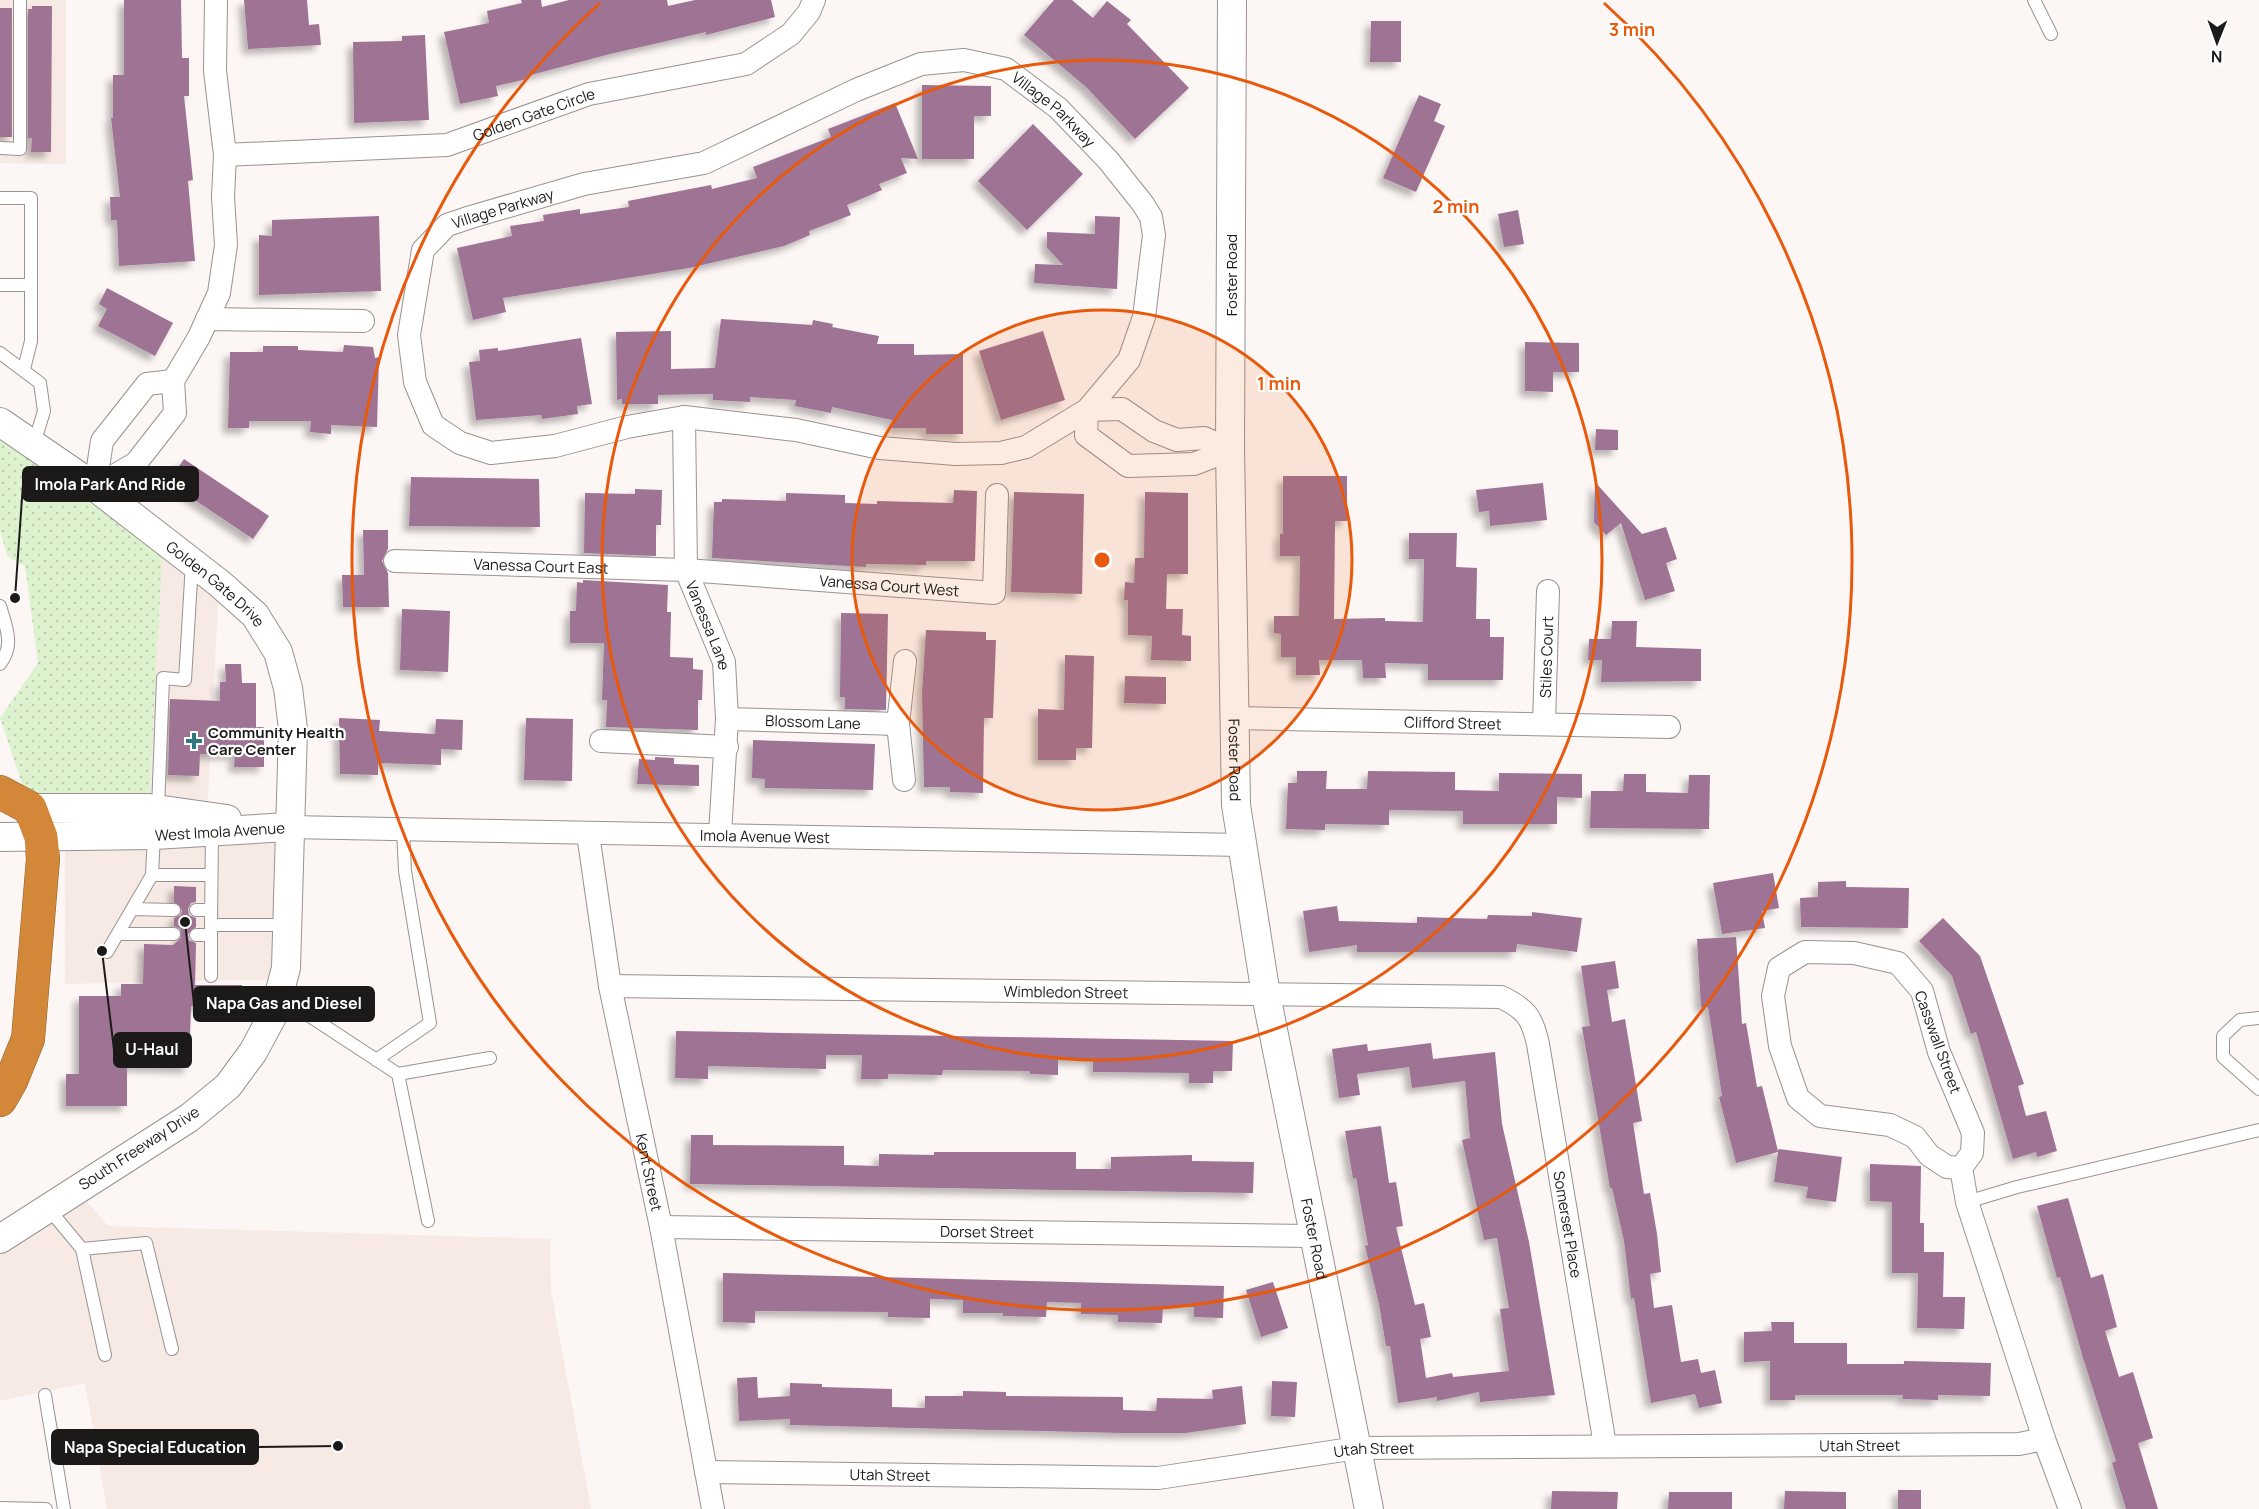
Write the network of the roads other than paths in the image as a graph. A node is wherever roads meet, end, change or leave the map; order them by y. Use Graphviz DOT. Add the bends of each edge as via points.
graph roads {
  1 [pos="20,0"];
  2 [pos="216,0"];
  3 [pos="814,0"];
  4 [pos="1232,0"];
  5 [pos="2034,0"];
  6 [pos="2051,34"];
  7 [pos="0,148"];
  8 [pos="225,155"];
  9 [pos="0,198"];
  10 [pos="0,285"];
  11 [pos="30,285"];
  12 [pos="207,320"];
  13 [pos="363,321"];
  14 [pos="0,353"];
  15 [pos="24,369"];
  16 [pos="173,381"];
  17 [pos="1088,410"];
  18 [pos="684,417"];
  19 [pos="0,422"];
  20 [pos="33,445"];
  21 [pos="1230,450"];
  22 [pos="95,487"];
  23 [pos="997,495"];
  24 [pos="395,561"];
  25 [pos="192,562"];
  26 [pos="686,570"];
  27 [pos="1548,591"];
  28 [pos="0,606"];
  29 [pos="905,661"];
  30 [pos="0,664"];
  31 [pos="1234,718"];
  32 [pos="727,719"];
  33 [pos="1544,723"];
  34 [pos="898,724"];
  35 [pos="1669,727"];
  36 [pos="601,741"];
  37 [pos="727,747"];
  38 [pos="904,780"];
  39 [pos="0,792"];
  40 [pos="156,822"];
  41 [pos="35,823"];
  42 [pos="212,825"];
  43 [pos="288,827"];
  44 [pos="403,830"];
  45 [pos="588,834"];
  46 [pos="720,834"];
  47 [pos="0,837"];
  48 [pos="1242,845"];
  49 [pos="152,875"];
  50 [pos="210,875"];
  51 [pos="132,909"];
  52 [pos="174,910"];
  53 [pos="196,910"];
  54 [pos="211,910"];
  55 [pos="286,924"];
  56 [pos="211,930"];
  57 [pos="118,934"];
  58 [pos="174,934"];
  59 [pos="196,935"];
  60 [pos="107,952"];
  61 [pos="211,976"];
  62 [pos="610,986"];
  63 [pos="1266,995"];
  64 [pos="279,996"];
  65 [pos="1521,1006"];
  66 [pos="2259,1018"];
  67 [pos="490,1058"];
  68 [pos="376,1060"];
  69 [pos="398,1074"];
  70 [pos="2259,1089"];
  71 [pos="0,1100"];
  72 [pos="2259,1130"];
  73 [pos="1961,1168"];
  74 [pos="1967,1202"];
  75 [pos="48,1208"];
  76 [pos="428,1221"];
  77 [pos="661,1227"];
  78 [pos="1312,1236"];
  79 [pos="0,1239"];
  80 [pos="81,1249"];
  81 [pos="172,1349"];
  82 [pos="105,1355"];
  83 [pos="45,1395"];
  84 [pos="2044,1439"];
  85 [pos="1605,1445"];
  86 [pos="1357,1448"];
  87 [pos="706,1472"];
  88 [pos="0,1508"];
  89 [pos="46,1509"];
  90 [pos="64,1509"];
  91 [pos="713,1509"];
  92 [pos="1369,1509"];
  93 [pos="2070,1509"];
  1 -- 7 [label="lane" via="20,149"];
  2 -- 8 [label="street" via="216,71"];
  3 -- 8 [label="street, Golden Gate Circle" via="791,34 746,64 589,94 447,145"];
  4 -- 21 [label="street, Foster Road"];
  5 -- 6 [label="lane"];
  8 -- 12 [label="street" via="226,244 219,293"];
  9 -- 11 [label="lane" via="31,198"];
  10 -- 11 [label="lane"];
  11 -- 15 [label="lane" via="31,341"];
  12 -- 13 [label="street"];
  12 -- 16 [label="street"];
  14 -- 15 [label="lane"];
  15 -- 20 [label="lane" via="40,383 45,411"];
  16 -- 22 [label="street" via="175,412 136,463"];
  16 -- 22 [label="street" via="147,384 102,441"];
  17 -- 18 [label="street, Village Parkway" via="1026,447 1001,453 956,454 880,448 796,430"];
  17 -- 18 [label="street, Village Parkway" via="1129,360 1144,317 1154,235 1151,217 1108,160 1058,108 1006,69 964,60 921,64 856,90 704,164 584,184 447,225 423,250 409,335 415,382 433,425 460,443 491,453 555,446"];
  17 -- 21 [label="street, Village Parkway" via="1122,409 1154,431 1177,440 1204,438"];
  17 -- 21 [label="street" via="1086,435 1128,466 1194,464"];
  18 -- 26 [label="street, Vanessa Lane"];
  19 -- 20 [label="street, Golden Gate Drive"];
  20 -- 22 [label="street, Golden Gate Drive"];
  21 -- 31 [label="street, Foster Road"];
  22 -- 25 [label="street, Golden Gate Drive"];
  23 -- 26 [label="street, Vanessa Court West" via="994,593"];
  24 -- 26 [label="street, Vanessa Court East"];
  25 -- 40 [label="lane" via="185,680 163,678"];
  25 -- 43 [label="street, Golden Gate Drive" via="255,615 278,652 293,729"];
  26 -- 32 [label="street, Vanessa Lane" via="724,662"];
  27 -- 33 [label="street, Stiles Court"];
  28 -- 30 [label="lane" via="9,637 9,654"];
  29 -- 34 [label="street"];
  31 -- 33 [label="street, Clifford Street"];
  31 -- 48 [label="street, Foster Road" via="1236,805"];
  32 -- 34 [label="street, Blossom Lane"];
  32 -- 37 [label="street, Vanessa Lane"];
  33 -- 35 [label="street, Clifford Street"];
  34 -- 38 [label="street"];
  36 -- 37 [label="street"];
  37 -- 46 [label="street, Vanessa Lane"];
  39 -- 41 [label="highway"];
  40 -- 41 [label="street, West Imola Avenue"];
  40 -- 42 [label="street, West Imola Avenue"];
  40 -- 49 [label="lane"];
  41 -- 47 [label="street, West Imola Avenue"];
  41 -- 71 [label="highway" via="43,859 28,1039"];
  42 -- 43 [label="street, West Imola Avenue"];
  42 -- 50 [label="lane"];
  43 -- 44 [label="street, Imola Avenue West"];
  43 -- 55 [label="street, South Freeway Drive"];
  44 -- 45 [label="street, Imola Avenue West"];
  44 -- 68 [label="lane" via="405,872 430,1023"];
  45 -- 46 [label="street, Imola Avenue West"];
  45 -- 62 [label="street, Kent Street"];
  46 -- 48 [label="street, Imola Avenue West"];
  48 -- 63 [label="street, Foster Road"];
  49 -- 50 [label="lane"];
  49 -- 51 [label="lane"];
  50 -- 54 [label="lane"];
  51 -- 52 [label="lane"];
  51 -- 57 [label="lane"];
  53 -- 54 [label="lane"];
  54 -- 56 [label="lane"];
  55 -- 56 [label="lane"];
  55 -- 64 [label="street, South Freeway Drive" via="286,968"];
  56 -- 59 [label="lane"];
  56 -- 61 [label="lane"];
  57 -- 58 [label="lane"];
  57 -- 60 [label="lane"];
  62 -- 63 [label="street, Wimbledon Street"];
  62 -- 77 [label="street, Kent Street"];
  63 -- 65 [label="street, Wimbledon Street" via="1501,997"];
  63 -- 78 [label="street, Foster Road"];
  64 -- 68 [label="lane"];
  64 -- 75 [label="street, South Freeway Drive" via="253,1052 228,1086 189,1118"];
  65 -- 85 [label="street, Somerset Place" via="1534,1025 1538,1044"];
  66 -- 70 [label="lane" via="2240,1020 2223,1036 2223,1057"];
  67 -- 69 [label="lane"];
  68 -- 69 [label="lane"];
  69 -- 76 [label="lane"];
  72 -- 74 [label="lane"];
  73 -- 73 [label="street, Casswall Street" via="1972,1153 1973,1133 1939,1052 1922,991 1898,963 1854,952 1805,952 1779,968 1773,996 1780,1046 1798,1098 1820,1116 1890,1125 1915,1137 1929,1155 1947,1167"];
  73 -- 74 [label="street"];
  74 -- 84 [label="street"];
  75 -- 79 [label="street, South Freeway Drive"];
  75 -- 80 [label="lane"];
  77 -- 78 [label="street, Dorset Street"];
  77 -- 87 [label="street, Kent Street"];
  78 -- 86 [label="street, Foster Road"];
  80 -- 81 [label="lane" via="146,1244"];
  80 -- 82 [label="lane"];
  83 -- 90 [label="lane"];
  84 -- 85 [label="street, Utah Street" via="2019,1444"];
  84 -- 93 [label="street"];
  85 -- 86 [label="street, Utah Street"];
  86 -- 87 [label="street, Utah Street" via="1158,1478"];
  86 -- 92 [label="street, Foster Road"];
  87 -- 91 [label="street, Kent Street"];
  88 -- 89 [label="lane"];
}
